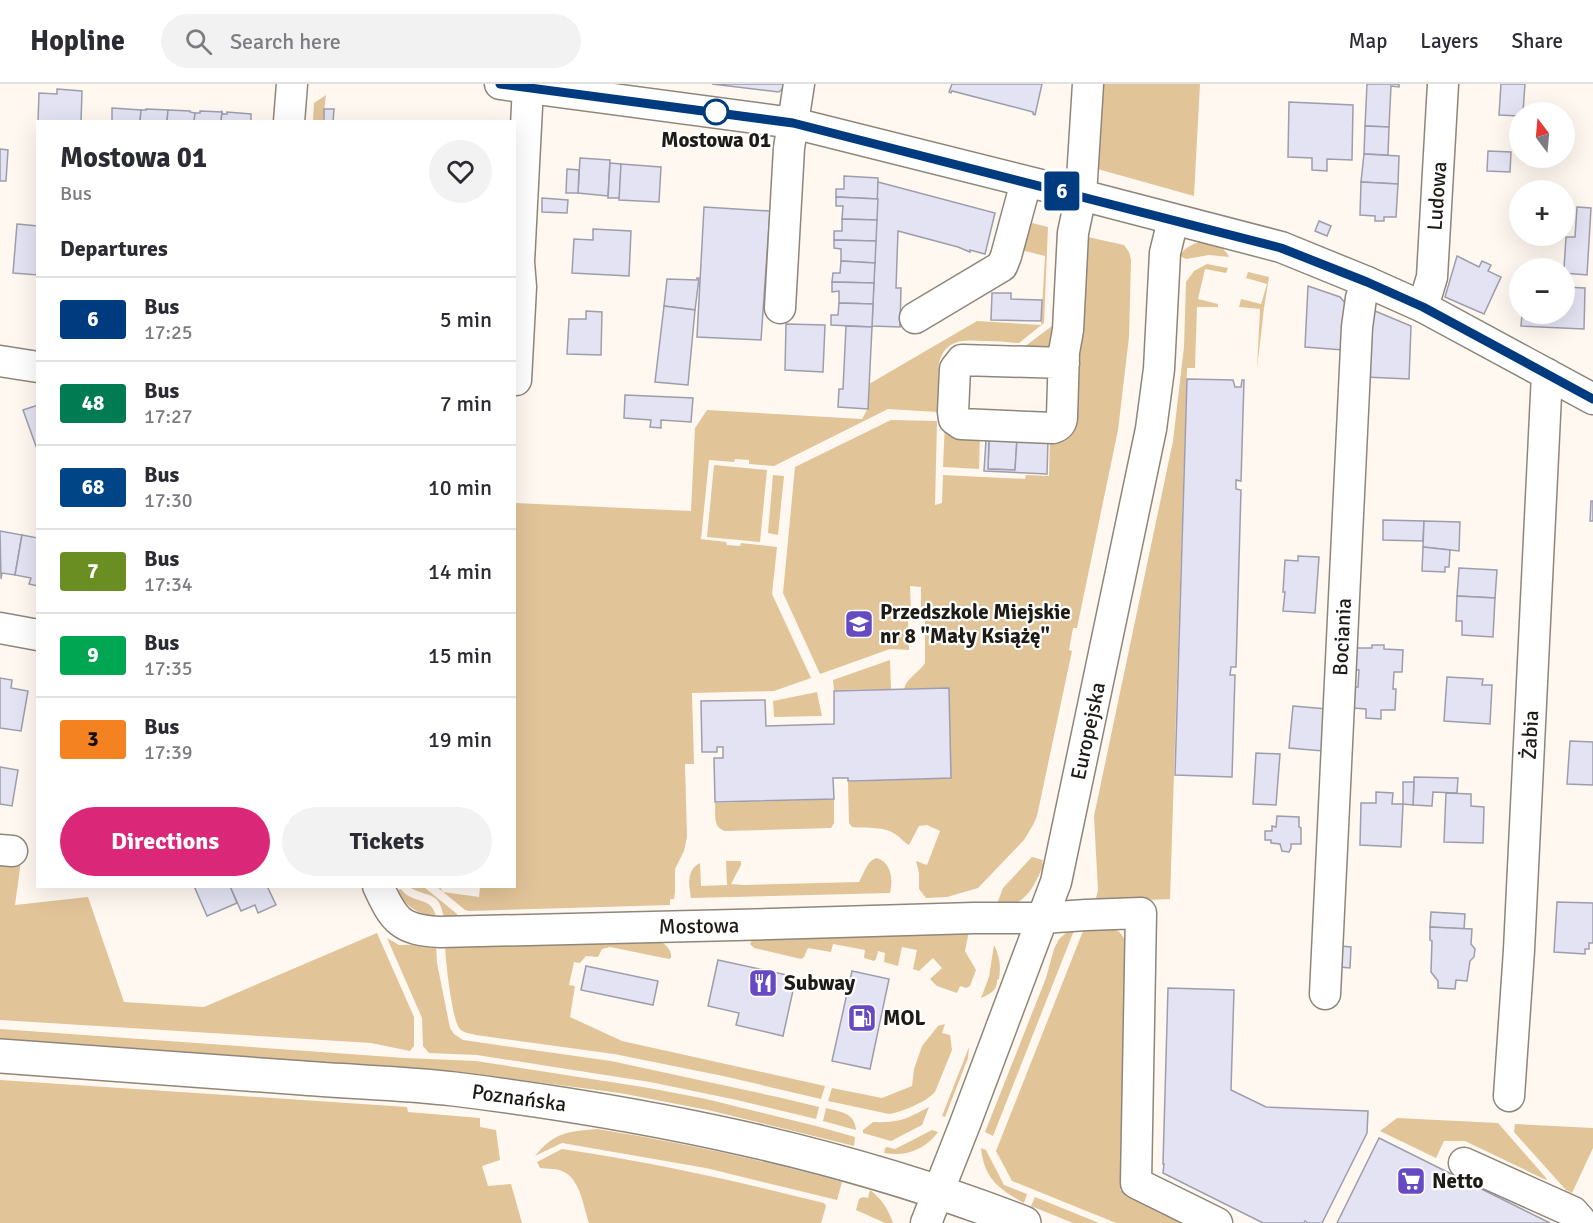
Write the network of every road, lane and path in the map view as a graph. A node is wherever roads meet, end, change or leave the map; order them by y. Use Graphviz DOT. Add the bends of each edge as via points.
graph roads {
  1 [pos="292,84"];
  2 [pos="799,84"];
  3 [pos="1088,84"];
  4 [pos="1443,84"];
  5 [pos="514,86"];
  6 [pos="289,120"];
  7 [pos="515,120"];
  8 [pos="793,123"];
  9 [pos="516,156"];
  10 [pos="1026,182"];
  11 [pos="1081,195"];
  12 [pos="1173,220"];
  13 [pos="1367,282"];
  14 [pos="1423,307"];
  15 [pos="780,308"];
  16 [pos="915,318"];
  17 [pos="0,361"];
  18 [pos="1064,363"];
  19 [pos="36,367"];
  20 [pos="1547,374"];
  21 [pos="516,380"];
  22 [pos="1593,399"];
  23 [pos="0,628"];
  24 [pos="36,634"];
  25 [pos="379,888"];
  26 [pos="1042,918"];
  27 [pos="1325,994"];
  28 [pos="0,1056"];
  29 [pos="1509,1096"];
  30 [pos="1464,1163"];
  31 [pos="938,1192"];
  32 [pos="926,1223"];
  33 [pos="1024,1223"];
  34 [pos="1217,1223"];
  35 [pos="1580,1223"];
  1 -- 6 [label="street"];
  2 -- 8 [label="street"];
  3 -- 11 [label="street"];
  4 -- 14 [label="street, Ludowa" via="1432,277"];
  5 -- 7 [label="street"];
  5 -- 8 [label="street"];
  8 -- 10 [label="street"];
  8 -- 15 [label="street"];
  9 -- 21 [label="street" via="521,287"];
  10 -- 11 [label="street"];
  10 -- 16 [label="street" via="1002,266"];
  11 -- 12 [label="street"];
  11 -- 18 [label="street" via="1073,233"];
  12 -- 13 [label="street" via="1281,248"];
  12 -- 26 [label="street, Europejska" via="1165,253 1159,369 1144,464 1056,882"];
  13 -- 14 [label="street"];
  13 -- 27 [label="street, Bociania" via="1357,327"];
  14 -- 20 [label="street"];
  17 -- 19 [label="street"];
  20 -- 22 [label="street"];
  20 -- 29 [label="street, Żabia"];
  23 -- 24 [label="street"];
  25 -- 26 [label="street, Mostowa" via="393,916 408,927 427,931"];
  26 -- 31 [label="street, Europejska"];
  26 -- 34 [label="street, Mostowa" via="1141,913 1136,1183"];
  28 -- 31 [label="main road, Poznańska" via="451,1089 529,1099 675,1123"];
  30 -- 35 [label="street" via="1573,1212"];
  31 -- 32 [label="street, Europejska"];
  31 -- 33 [label="main road, Poznańska"];
}
